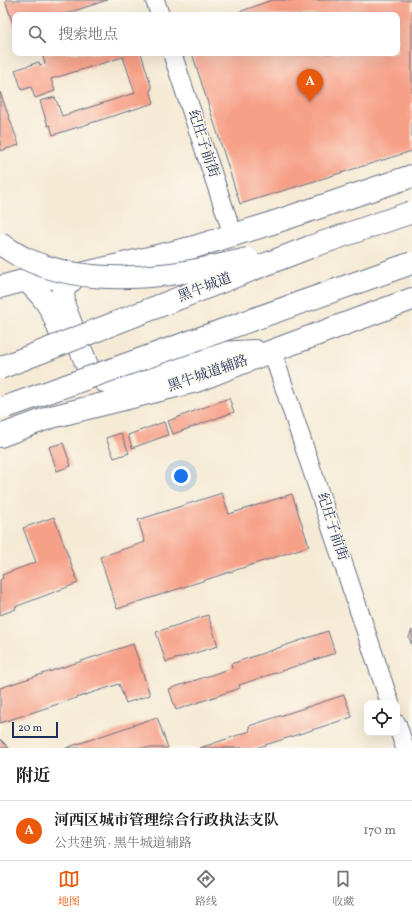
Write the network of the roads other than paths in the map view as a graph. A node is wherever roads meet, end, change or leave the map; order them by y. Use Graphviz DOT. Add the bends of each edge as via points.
graph roads {
  1 [pos="155,0"];
  2 [pos="159,12"];
  3 [pos="173,56"];
  4 [pos="412,176"];
  5 [pos="412,212"];
  6 [pos="233,235"];
  7 [pos="0,244"];
  8 [pos="310,247"];
  9 [pos="412,262"];
  10 [pos="77,275"];
  11 [pos="26,280"];
  12 [pos="0,287"];
  13 [pos="412,299"];
  14 [pos="272,351"];
  15 [pos="0,368"];
  16 [pos="6,407"];
  17 [pos="51,417"];
  18 [pos="0,436"];
  19 [pos="389,700"];
  20 [pos="400,733"];
  21 [pos="405,748"];
  1 -- 2 [label="street"];
  3 -- 6 [label="street, 纪庄子前街"];
  4 -- 6 [label="main road"];
  5 -- 8 [label="main road, 黑牛城道, bridge"];
  6 -- 10 [label="main road" via="191,248"];
  7 -- 8 [label="main road, bridge" via="23,258 66,271 122,276 192,271"];
  8 -- 15 [label="main road, 黑牛城道, bridge"];
  9 -- 16 [label="main road, bridge"];
  10 -- 11 [label="main road"];
  10 -- 14 [label="main road" via="63,289 64,306 88,368 104,381 114,381 220,353"];
  11 -- 12 [label="main road"];
  11 -- 17 [label="main road" via="45,298 52,310 82,392 79,398"];
  13 -- 14 [label="main road, 黑牛城道辅路"];
  14 -- 17 [label="main road, 黑牛城道辅路" via="196,381"];
  14 -- 19 [label="street, 纪庄子前街"];
  17 -- 18 [label="main road, 黑牛城道辅路"];
  20 -- 21 [label="street"];
}
